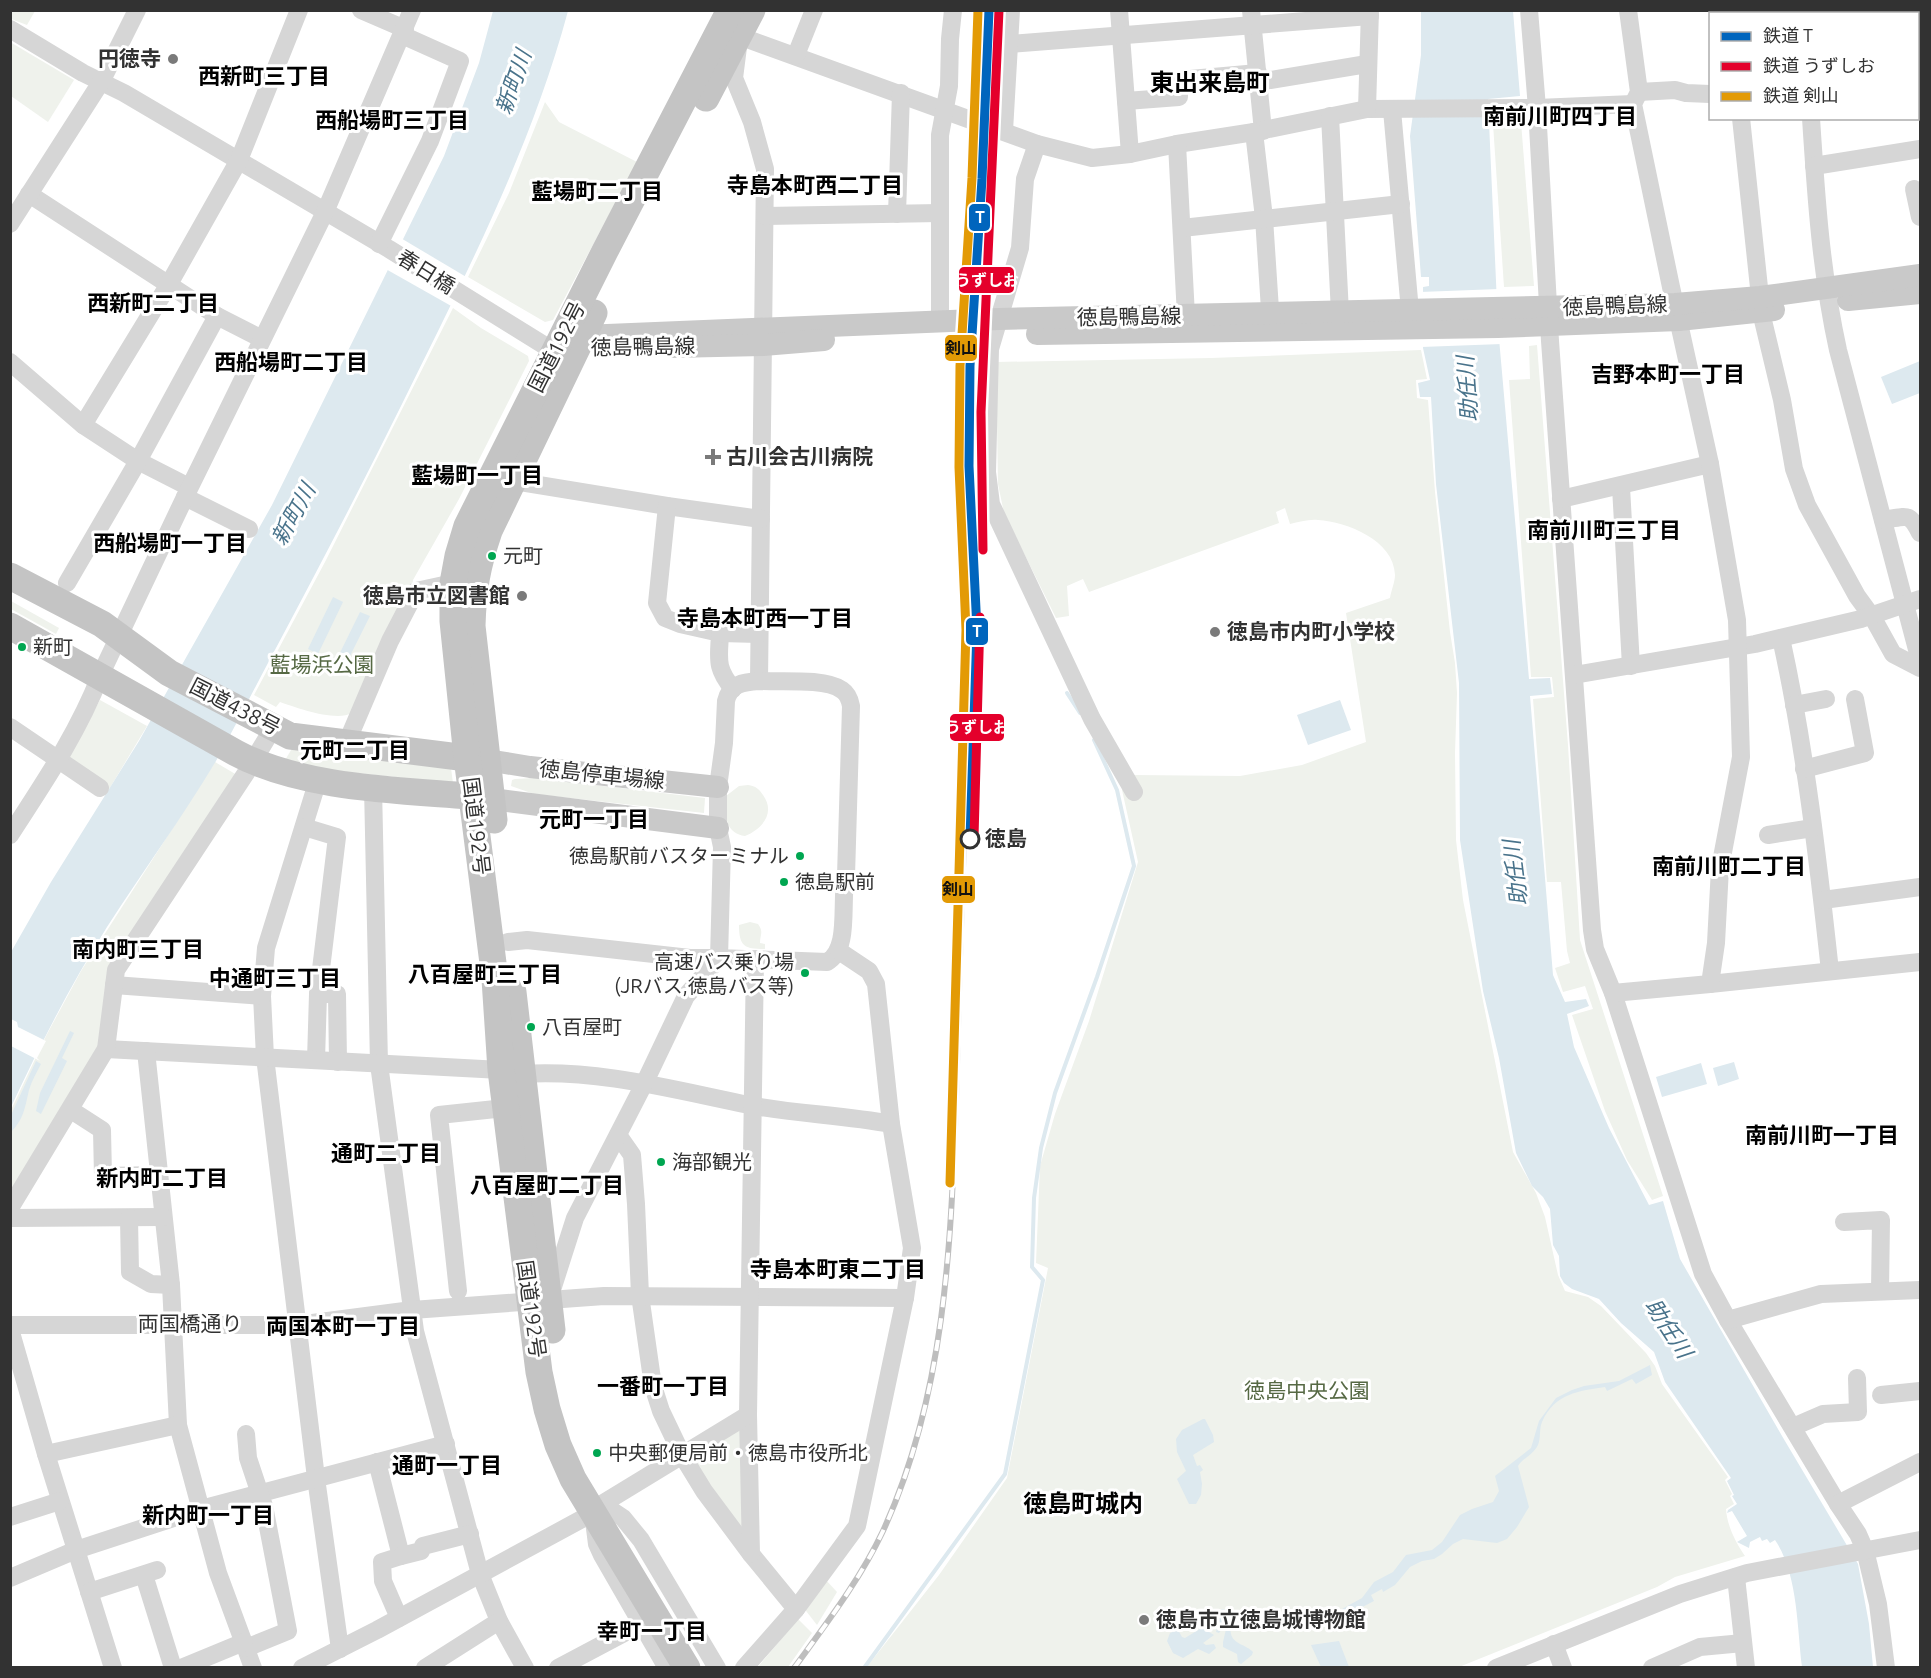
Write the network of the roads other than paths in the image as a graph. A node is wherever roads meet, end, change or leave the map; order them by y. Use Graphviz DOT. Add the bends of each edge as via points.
graph roads {
  1 [pos="137,10"];
  2 [pos="299,10"];
  3 [pos="361,10"];
  4 [pos="412,10"];
  5 [pos="814,10"];
  6 [pos="953,10"];
  7 [pos="1011,10"];
  8 [pos="1119,10"];
  9 [pos="1529,10"];
  10 [pos="1628,10"];
  11 [pos="1370,13"];
  12 [pos="733,17"];
  13 [pos="1252,18"];
  14 [pos="10,29"];
  15 [pos="404,32"];
  16 [pos="1121,35"];
  17 [pos="1009,44"];
  18 [pos="796,55"];
  19 [pos="1367,64"];
  20 [pos="1258,78"];
  21 [pos="101,82"];
  22 [pos="901,93"];
  23 [pos="1709,94"];
  24 [pos="1636,98"];
  25 [pos="1126,102"];
  26 [pos="1537,108"];
  27 [pos="945,110"];
  28 [pos="1367,110"];
  29 [pos="1398,110"];
  30 [pos="1330,116"];
  31 [pos="1740,120"];
  32 [pos="1811,120"];
  33 [pos="1004,131"];
  34 [pos="1259,132"];
  35 [pos="1037,144"];
  36 [pos="1177,144"];
  37 [pos="1920,149"];
  38 [pos="1130,154"];
  39 [pos="238,160"];
  40 [pos="1814,166"];
  41 [pos="1914,189"];
  42 [pos="29,194"];
  43 [pos="1401,204"];
  44 [pos="1335,211"];
  45 [pos="325,212"];
  46 [pos="940,213"];
  47 [pos="897,214"];
  48 [pos="765,216"];
  49 [pos="1920,217"];
  50 [pos="1264,218"];
  51 [pos="10,224"];
  52 [pos="1182,228"];
  53 [pos="384,246"];
  54 [pos="1920,276"];
  55 [pos="169,285"];
  56 [pos="1920,293"];
  57 [pos="1827,295"];
  58 [pos="1761,304"];
  59 [pos="1677,312"];
  60 [pos="1340,313"];
  61 [pos="217,315"];
  62 [pos="1186,316"];
  63 [pos="1417,317"];
  64 [pos="1538,317"];
  65 [pos="940,321"];
  66 [pos="1271,322"];
  67 [pos="997,327"];
  68 [pos="764,336"];
  69 [pos="262,339"];
  70 [pos="572,345"];
  71 [pos="13,370"];
  72 [pos="83,425"];
  73 [pos="138,461"];
  74 [pos="1710,464"];
  75 [pos="514,481"];
  76 [pos="1621,487"];
  77 [pos="187,492"];
  78 [pos="1561,500"];
  79 [pos="667,506"];
  80 [pos="762,519"];
  81 [pos="1883,520"];
  82 [pos="249,529"];
  83 [pos="1920,533"];
  84 [pos="10,576"];
  85 [pos="67,583"];
  86 [pos="453,583"];
  87 [pos="1913,601"];
  88 [pos="1871,615"];
  89 [pos="10,626"];
  90 [pos="720,633"];
  91 [pos="759,634"];
  92 [pos="120,635"];
  93 [pos="1781,638"];
  94 [pos="1737,647"];
  95 [pos="1920,661"];
  96 [pos="1631,666"];
  97 [pos="1920,668"];
  98 [pos="1574,675"];
  99 [pos="100,676"];
  100 [pos="759,681"];
  101 [pos="733,689"];
  102 [pos="1826,699"];
  103 [pos="1855,699"];
  104 [pos="1794,705"];
  105 [pos="265,724"];
  106 [pos="10,727"];
  107 [pos="347,742"];
  108 [pos="245,757"];
  109 [pos="477,759"];
  110 [pos="59,760"];
  111 [pos="1804,769"];
  112 [pos="318,780"];
  113 [pos="373,787"];
  114 [pos="718,787"];
  115 [pos="100,788"];
  116 [pos="1134,792"];
  117 [pos="482,798"];
  118 [pos="304,827"];
  119 [pos="718,828"];
  120 [pos="1813,828"];
  121 [pos="10,835"];
  122 [pos="1768,835"];
  123 [pos="1920,887"];
  124 [pos="1822,900"];
  125 [pos="508,942"];
  126 [pos="839,951"];
  127 [pos="719,958"];
  128 [pos="755,959"];
  129 [pos="1920,962"];
  130 [pos="1830,971"];
  131 [pos="1710,984"];
  132 [pos="114,986"];
  133 [pos="1612,993"];
  134 [pos="318,994"];
  135 [pos="262,996"];
  136 [pos="106,1048"];
  137 [pos="146,1051"];
  138 [pos="265,1058"];
  139 [pos="316,1060"];
  140 [pos="338,1062"];
  141 [pos="379,1064"];
  142 [pos="511,1072"];
  143 [pos="645,1082"];
  144 [pos="752,1105"];
  145 [pos="505,1108"];
  146 [pos="71,1110"];
  147 [pos="891,1124"];
  148 [pos="618,1135"];
  149 [pos="159,1175"];
  150 [pos="10,1208"];
  151 [pos="163,1217"];
  152 [pos="10,1218"];
  153 [pos="129,1218"];
  154 [pos="1844,1221"];
  155 [pos="171,1285"];
  156 [pos="1920,1290"];
  157 [pos="1880,1291"];
  158 [pos="458,1292"];
  159 [pos="640,1295"];
  160 [pos="751,1297"];
  161 [pos="905,1298"];
  162 [pos="539,1300"];
  163 [pos="412,1310"];
  164 [pos="1728,1320"];
  165 [pos="297,1324"];
  166 [pos="174,1325"];
  167 [pos="10,1327"];
  168 [pos="1857,1378"];
  169 [pos="1920,1391"];
  170 [pos="1881,1395"];
  171 [pos="748,1415"];
  172 [pos="178,1425"];
  173 [pos="1793,1427"];
  174 [pos="246,1434"];
  175 [pos="446,1444"];
  176 [pos="46,1454"];
  177 [pos="682,1455"];
  178 [pos="377,1462"];
  179 [pos="1920,1462"];
  180 [pos="316,1478"];
  181 [pos="259,1493"];
  182 [pos="60,1501"];
  183 [pos="1838,1504"];
  184 [pos="597,1508"];
  185 [pos="201,1509"];
  186 [pos="10,1517"];
  187 [pos="470,1534"];
  188 [pos="1920,1540"];
  189 [pos="76,1550"];
  190 [pos="1860,1551"];
  191 [pos="751,1554"];
  192 [pos="401,1556"];
  193 [pos="480,1574"];
  194 [pos="1736,1576"];
  195 [pos="10,1578"];
  196 [pos="89,1592"];
  197 [pos="796,1609"];
  198 [pos="399,1618"];
  199 [pos="500,1621"];
  200 [pos="641,1624"];
  201 [pos="1743,1643"];
  202 [pos="1554,1644"];
  203 [pos="245,1645"];
  204 [pos="340,1649"];
  205 [pos="113,1668"];
  206 [pos="173,1668"];
  207 [pos="181,1668"];
  208 [pos="253,1668"];
  209 [pos="302,1668"];
  210 [pos="425,1668"];
  211 [pos="525,1668"];
  212 [pos="558,1668"];
  213 [pos="667,1668"];
  214 [pos="687,1668"];
  215 [pos="700,1668"];
  216 [pos="717,1668"];
  217 [pos="744,1668"];
  218 [pos="1496,1668"];
  219 [pos="1563,1668"];
  220 [pos="1652,1668"];
  221 [pos="1746,1668"];
  222 [pos="1886,1668"];
  1 -- 21 [label="street"];
  2 -- 39 [label="street"];
  3 -- 15 [label="street"];
  4 -- 15 [label="street"];
  5 -- 18 [label="street"];
  6 -- 27 [label="street"];
  7 -- 17 [label="street"];
  8 -- 16 [label="street"];
  9 -- 26 [label="street"];
  10 -- 24 [label="street"];
  11 -- 13 [label="street"];
  11 -- 19 [label="street"];
  12 -- 18 [label="street"];
  12 -- 48 [label="street" via="734,78 765,169"];
  12 -- 70 [label="highway, 国道192号" via="642,215"];
  13 -- 16 [label="street"];
  13 -- 20 [label="street"];
  14 -- 21 [label="street, 春日橋"];
  15 -- 45 [label="street"];
  15 -- 53 [label="street" via="460,61"];
  16 -- 17 [label="street"];
  16 -- 25 [label="street"];
  17 -- 33 [label="street"];
  18 -- 22 [label="street"];
  19 -- 20 [label="street"];
  19 -- 28 [label="street"];
  20 -- 25 [label="street" via="1179,80 1179,97"];
  20 -- 34 [label="street"];
  21 -- 39 [label="street, 春日橋"];
  21 -- 42 [label="street"];
  22 -- 27 [label="street"];
  22 -- 47 [label="street"];
  23 -- 24 [label="street" via="1675,90"];
  24 -- 26 [label="street"];
  24 -- 59 [label="street"];
  25 -- 38 [label="street"];
  26 -- 29 [label="street"];
  26 -- 64 [label="street"];
  27 -- 33 [label="street"];
  27 -- 46 [label="street" via="940,135"];
  28 -- 29 [label="street"];
  28 -- 30 [label="street"];
  29 -- 43 [label="street"];
  30 -- 34 [label="street"];
  30 -- 44 [label="street"];
  31 -- 58 [label="street"];
  32 -- 40 [label="street"];
  33 -- 35 [label="street"];
  34 -- 36 [label="street"];
  34 -- 50 [label="street"];
  35 -- 38 [label="street" via="1092,158"];
  35 -- 67 [label="street" via="1025,179 1020,248"];
  36 -- 38 [label="street"];
  36 -- 52 [label="street"];
  37 -- 40 [label="street"];
  39 -- 45 [label="street, 春日橋"];
  39 -- 55 [label="street"];
  40 -- 57 [label="street"];
  41 -- 49 [label="street"];
  42 -- 51 [label="street"];
  42 -- 55 [label="street"];
  43 -- 44 [label="street"];
  43 -- 63 [label="street"];
  44 -- 50 [label="street"];
  44 -- 60 [label="street"];
  45 -- 53 [label="street, 春日橋"];
  45 -- 69 [label="street"];
  46 -- 47 [label="street"];
  46 -- 65 [label="street"];
  47 -- 48 [label="street"];
  48 -- 68 [label="street"];
  50 -- 52 [label="street"];
  50 -- 66 [label="street"];
  52 -- 62 [label="street"];
  53 -- 70 [label="street, 春日橋" via="463,295"];
  54 -- 57 [label="main road, 徳島鴨島線"];
  55 -- 61 [label="street"];
  55 -- 72 [label="street"];
  56 -- 57 [label="main road, 徳島鴨島線"];
  57 -- 58 [label="main road, 徳島鴨島線"];
  57 -- 81 [label="street"];
  58 -- 59 [label="main road, 徳島鴨島線"];
  58 -- 88 [label="street" via="1794,469 1807,505"];
  59 -- 64 [label="main road, 徳島鴨島線"];
  59 -- 74 [label="street"];
  60 -- 63 [label="main road, 徳島鴨島線"];
  60 -- 66 [label="main road, 徳島鴨島線"];
  61 -- 69 [label="street"];
  61 -- 73 [label="street"];
  62 -- 66 [label="main road, 徳島鴨島線"];
  62 -- 67 [label="main road, 徳島鴨島線"];
  63 -- 64 [label="main road, 徳島鴨島線"];
  63 -- 66 [label="main road, 徳島鴨島線"];
  64 -- 78 [label="street"];
  65 -- 67 [label="main road, 徳島鴨島線"];
  65 -- 68 [label="main road, 徳島鴨島線"];
  66 -- 67 [label="main road, 徳島鴨島線"];
  67 -- 68 [label="main road, 徳島鴨島線" via="823,340"];
  67 -- 116 [label="street" via="990,349 987,472 991,504 1092,719"];
  68 -- 70 [label="main road, 徳島鴨島線"];
  68 -- 80 [label="street"];
  69 -- 77 [label="street"];
  70 -- 75 [label="highway, 国道192号"];
  70 -- 86 [label="highway, 国道192号" via="467,526"];
  71 -- 72 [label="street"];
  72 -- 73 [label="street"];
  73 -- 77 [label="street"];
  73 -- 85 [label="street"];
  74 -- 76 [label="street"];
  74 -- 94 [label="street" via="1737,620"];
  75 -- 79 [label="street"];
  75 -- 109 [label="highway, 国道192号" via="489,531 473,595"];
  76 -- 78 [label="street"];
  76 -- 96 [label="street"];
  77 -- 82 [label="street"];
  77 -- 92 [label="street"];
  78 -- 98 [label="street"];
  79 -- 80 [label="street"];
  79 -- 90 [label="street" via="657,603 665,618"];
  80 -- 91 [label="street"];
  81 -- 83 [label="street" via="1909,517"];
  81 -- 87 [label="street"];
  84 -- 92 [label="highway, 国道438号"];
  86 -- 107 [label="street" via="416,591"];
  86 -- 109 [label="highway, 国道192号" via="453,621"];
  87 -- 88 [label="street"];
  87 -- 95 [label="street"];
  88 -- 93 [label="street"];
  88 -- 97 [label="street" via="1893,654"];
  89 -- 99 [label="highway, 国道438号"];
  90 -- 91 [label="street"];
  90 -- 101 [label="street" via="720,669"];
  91 -- 100 [label="street"];
  92 -- 99 [label="street"];
  92 -- 105 [label="highway, 国道438号" via="169,673"];
  93 -- 94 [label="street"];
  93 -- 104 [label="street"];
  94 -- 96 [label="street"];
  94 -- 131 [label="street" via="1741,757 1720,868"];
  96 -- 98 [label="street"];
  98 -- 133 [label="street" via="1592,930"];
  99 -- 108 [label="highway, 国道438号"];
  99 -- 110 [label="street"];
  100 -- 101 [label="street"];
  100 -- 126 [label="street" via="824,684 843,690 850,700 846,876"];
  101 -- 114 [label="street" via="726,701"];
  102 -- 104 [label="street"];
  103 -- 111 [label="street" via="1865,753"];
  104 -- 111 [label="street"];
  105 -- 107 [label="highway, 国道438号" via="290,736"];
  105 -- 108 [label="street"];
  106 -- 110 [label="street"];
  107 -- 109 [label="highway, 国道438号"];
  108 -- 112 [label="highway, 国道438号"];
  108 -- 132 [label="street" via="116,970"];
  109 -- 114 [label="main road, 徳島停車場線"];
  109 -- 117 [label="highway, 国道192号"];
  110 -- 115 [label="street"];
  110 -- 121 [label="street"];
  111 -- 120 [label="street"];
  112 -- 113 [label="highway, 国道438号"];
  112 -- 118 [label="street"];
  113 -- 117 [label="highway, 国道438号"];
  113 -- 141 [label="street"];
  114 -- 119 [label="street"];
  117 -- 119 [label="main road, 徳島停車場線"];
  117 -- 125 [label="highway, 国道192号"];
  117 -- 142 [label="highway, 国道192号" via="495,980"];
  118 -- 134 [label="street" via="337,837"];
  118 -- 135 [label="street" via="266,948"];
  119 -- 127 [label="street" via="722,847"];
  120 -- 122 [label="street"];
  120 -- 124 [label="street"];
  123 -- 124 [label="street"];
  124 -- 130 [label="street"];
  125 -- 127 [label="street" via="527,940"];
  125 -- 142 [label="highway, 国道192号"];
  126 -- 128 [label="street" via="827,962"];
  126 -- 147 [label="street" via="869,971 876,984"];
  127 -- 128 [label="street"];
  127 -- 143 [label="street" via="686,996"];
  128 -- 144 [label="street"];
  129 -- 130 [label="street"];
  130 -- 131 [label="street"];
  131 -- 133 [label="street"];
  132 -- 135 [label="street"];
  132 -- 136 [label="street"];
  133 -- 164 [label="street" via="1703,1274"];
  134 -- 139 [label="street"];
  134 -- 140 [label="street" via="337,994"];
  135 -- 138 [label="street"];
  136 -- 137 [label="street"];
  136 -- 146 [label="street"];
  137 -- 138 [label="street"];
  137 -- 149 [label="street"];
  138 -- 139 [label="street"];
  138 -- 165 [label="street"];
  139 -- 140 [label="street"];
  140 -- 141 [label="street"];
  141 -- 142 [label="street"];
  141 -- 163 [label="street"];
  142 -- 143 [label="street"];
  142 -- 145 [label="highway, 国道192号"];
  142 -- 162 [label="highway, 国道192号"];
  143 -- 144 [label="street"];
  143 -- 148 [label="street"];
  144 -- 147 [label="street"];
  144 -- 160 [label="street"];
  145 -- 158 [label="street" via="439,1115"];
  145 -- 162 [label="highway, 国道192号"];
  146 -- 149 [label="street" via="102,1130 103,1176"];
  146 -- 150 [label="street"];
  147 -- 161 [label="street" via="912,1248"];
  148 -- 159 [label="street" via="632,1155"];
  148 -- 162 [label="street"];
  149 -- 151 [label="street"];
  151 -- 153 [label="street"];
  151 -- 155 [label="street"];
  152 -- 153 [label="street"];
  153 -- 155 [label="street" via="130,1272 151,1284"];
  154 -- 157 [label="street" via="1881,1220"];
  155 -- 166 [label="street"];
  156 -- 157 [label="street"];
  157 -- 164 [label="street" via="1821,1294"];
  159 -- 160 [label="street, 両国橋通り"];
  159 -- 162 [label="street, 両国橋通り"];
  159 -- 177 [label="street" via="653,1386"];
  160 -- 161 [label="street, 両国橋通り"];
  160 -- 171 [label="street"];
  161 -- 197 [label="street" via="857,1526"];
  162 -- 163 [label="street, 両国橋通り"];
  162 -- 184 [label="highway, 国道192号" via="539,1372 547,1409 573,1479"];
  163 -- 165 [label="street, 両国橋通り"];
  163 -- 175 [label="street"];
  164 -- 173 [label="street"];
  165 -- 166 [label="street, 両国橋通り"];
  165 -- 180 [label="street"];
  166 -- 167 [label="street, 両国橋通り"];
  166 -- 172 [label="street"];
  167 -- 176 [label="street"];
  168 -- 173 [label="street" via="1858,1412 1823,1414"];
  169 -- 170 [label="street"];
  171 -- 177 [label="street"];
  171 -- 191 [label="street"];
  172 -- 176 [label="street"];
  172 -- 185 [label="street"];
  173 -- 183 [label="street"];
  174 -- 181 [label="street" via="248,1458"];
  175 -- 178 [label="street"];
  175 -- 187 [label="street"];
  176 -- 182 [label="street"];
  177 -- 184 [label="street"];
  177 -- 191 [label="street"];
  178 -- 180 [label="street"];
  178 -- 192 [label="street"];
  179 -- 183 [label="street"];
  180 -- 181 [label="street"];
  180 -- 204 [label="street"];
  181 -- 185 [label="street"];
  181 -- 203 [label="street" via="288,1630"];
  182 -- 186 [label="street"];
  182 -- 189 [label="street"];
  183 -- 190 [label="street" via="1858,1534"];
  184 -- 193 [label="street"];
  184 -- 200 [label="street" via="597,1544"];
  184 -- 214 [label="highway, 国道192号"];
  184 -- 215 [label="highway, 国道192号"];
  184 -- 216 [label="street" via="623,1518 641,1540"];
  185 -- 189 [label="street"];
  185 -- 203 [label="street" via="218,1573"];
  187 -- 192 [label="street"];
  187 -- 193 [label="street"];
  188 -- 190 [label="street"];
  189 -- 195 [label="street"];
  189 -- 196 [label="street"];
  190 -- 194 [label="street"];
  190 -- 222 [label="street" via="1878,1604"];
  191 -- 197 [label="street"];
  192 -- 198 [label="street" via="382,1562 386,1592"];
  193 -- 198 [label="street"];
  193 -- 199 [label="street"];
  194 -- 201 [label="street"];
  194 -- 202 [label="street"];
  196 -- 205 [label="street"];
  196 -- 206 [label="street" via="150,1572"];
  197 -- 217 [label="street"];
  198 -- 204 [label="street"];
  199 -- 210 [label="street"];
  199 -- 211 [label="street"];
  200 -- 212 [label="street"];
  200 -- 213 [label="street"];
  201 -- 220 [label="street" via="1700,1647"];
  201 -- 221 [label="street"];
  202 -- 218 [label="street"];
  202 -- 219 [label="street"];
  203 -- 207 [label="street"];
  203 -- 208 [label="street"];
  204 -- 209 [label="street"];
}
